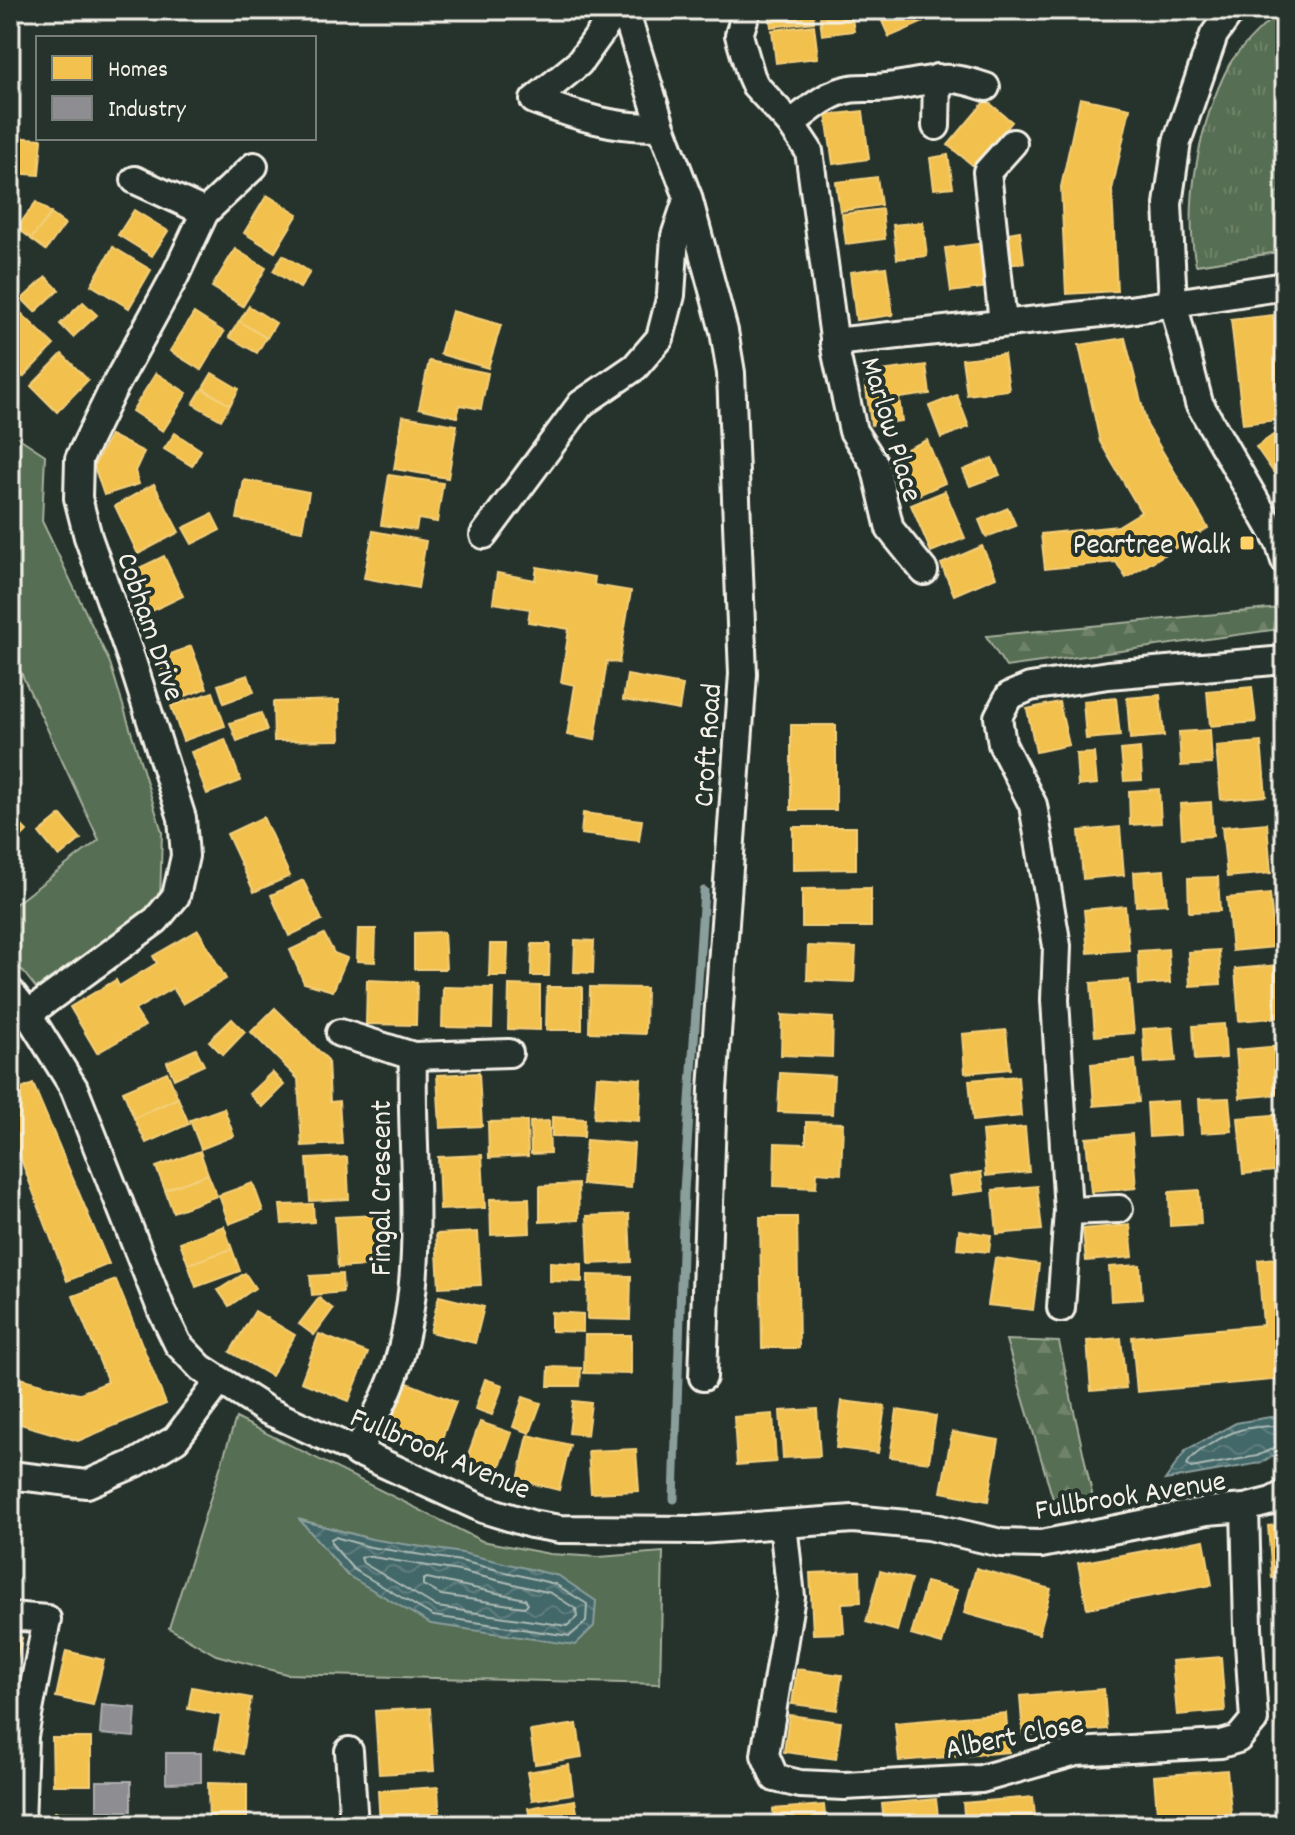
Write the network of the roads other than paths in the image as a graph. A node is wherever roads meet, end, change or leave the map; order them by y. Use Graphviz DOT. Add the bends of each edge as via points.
graph roads {
  1 [pos="617,10"];
  2 [pos="747,10"];
  3 [pos="1232,10"];
  4 [pos="937,78"];
  5 [pos="986,87"];
  6 [pos="791,124"];
  7 [pos="661,126"];
  8 [pos="936,126"];
  9 [pos="1013,143"];
  10 [pos="254,166"];
  11 [pos="135,180"];
  12 [pos="688,197"];
  13 [pos="205,212"];
  14 [pos="1285,286"];
  15 [pos="1173,302"];
  16 [pos="1003,323"];
  17 [pos="834,342"];
  18 [pos="484,535"];
  19 [pos="1285,561"];
  20 [pos="924,571"];
  21 [pos="1285,660"];
  22 [pos="10,991"];
  23 [pos="28,1014"];
  24 [pos="340,1033"];
  25 [pos="509,1053"];
  26 [pos="413,1056"];
  27 [pos="1119,1209"];
  28 [pos="1068,1211"];
  29 [pos="1061,1308"];
  30 [pos="703,1377"];
  31 [pos="219,1382"];
  32 [pos="357,1453"];
  33 [pos="10,1475"];
  34 [pos="1285,1494"];
  35 [pos="1245,1508"];
  36 [pos="783,1524"];
  37 [pos="10,1616"];
  38 [pos="349,1751"];
  39 [pos="21,1825"];
  40 [pos="354,1825"];
  1 -- 7 [label="street, Croft Road" via="633,31"];
  1 -- 7 [label="street" via="579,63 534,100 598,119"];
  2 -- 6 [label="street, Marlow Place" via="739,35 747,66 755,85"];
  3 -- 15 [label="street" via="1214,35 1177,142 1168,204"];
  4 -- 5 [label="street" via="961,78"];
  4 -- 6 [label="street" via="886,87 854,86 828,96"];
  4 -- 8 [label="street"];
  6 -- 17 [label="street, Marlow Place" via="809,151"];
  7 -- 12 [label="street, Croft Road"];
  9 -- 16 [label="street" via="987,172"];
  10 -- 13 [label="street, Cobham Drive"];
  11 -- 13 [label="street"];
  12 -- 18 [label="street" via="675,236 671,295 660,338 635,367 581,404"];
  12 -- 30 [label="street, Croft Road" via="731,373 743,674 713,1089"];
  13 -- 23 [label="street, Cobham Drive" via="79,459 78,498 88,537 182,818 185,856 176,896 156,920"];
  14 -- 15 [label="street, Marlow Place"];
  15 -- 16 [label="street, Marlow Place"];
  15 -- 19 [label="street" via="1199,403"];
  16 -- 17 [label="street, Marlow Place"];
  17 -- 20 [label="street, Marlow Place" via="853,431 875,465 890,529"];
  21 -- 28 [label="street" via="1030,687 1009,696 998,717 1002,744 1033,805 1057,946 1055,1000"];
  22 -- 23 [label="street, Fullbrook Avenue"];
  23 -- 31 [label="street, Fullbrook Avenue" via="74,1088 178,1344"];
  24 -- 26 [label="street"];
  25 -- 26 [label="street"];
  26 -- 32 [label="street, Fingal Crescent" via="417,1220 411,1307 398,1365"];
  27 -- 28 [label="street"];
  28 -- 29 [label="street"];
  31 -- 32 [label="street, Fullbrook Avenue"];
  31 -- 33 [label="street" via="176,1439 136,1463 87,1484"];
  32 -- 36 [label="street, Fullbrook Avenue" via="483,1509 560,1529 699,1530"];
  34 -- 35 [label="street, Fullbrook Avenue"];
  35 -- 36 [label="street, Fullbrook Avenue" via="1041,1544 1001,1543 881,1520"];
  35 -- 36 [label="street, Albert Close" via="1254,1720 1238,1739 1076,1752 981,1779 844,1786 775,1778 765,1755 791,1597"];
  37 -- 39 [label="street" via="47,1619 24,1736"];
  38 -- 40 [label="street"];
}
